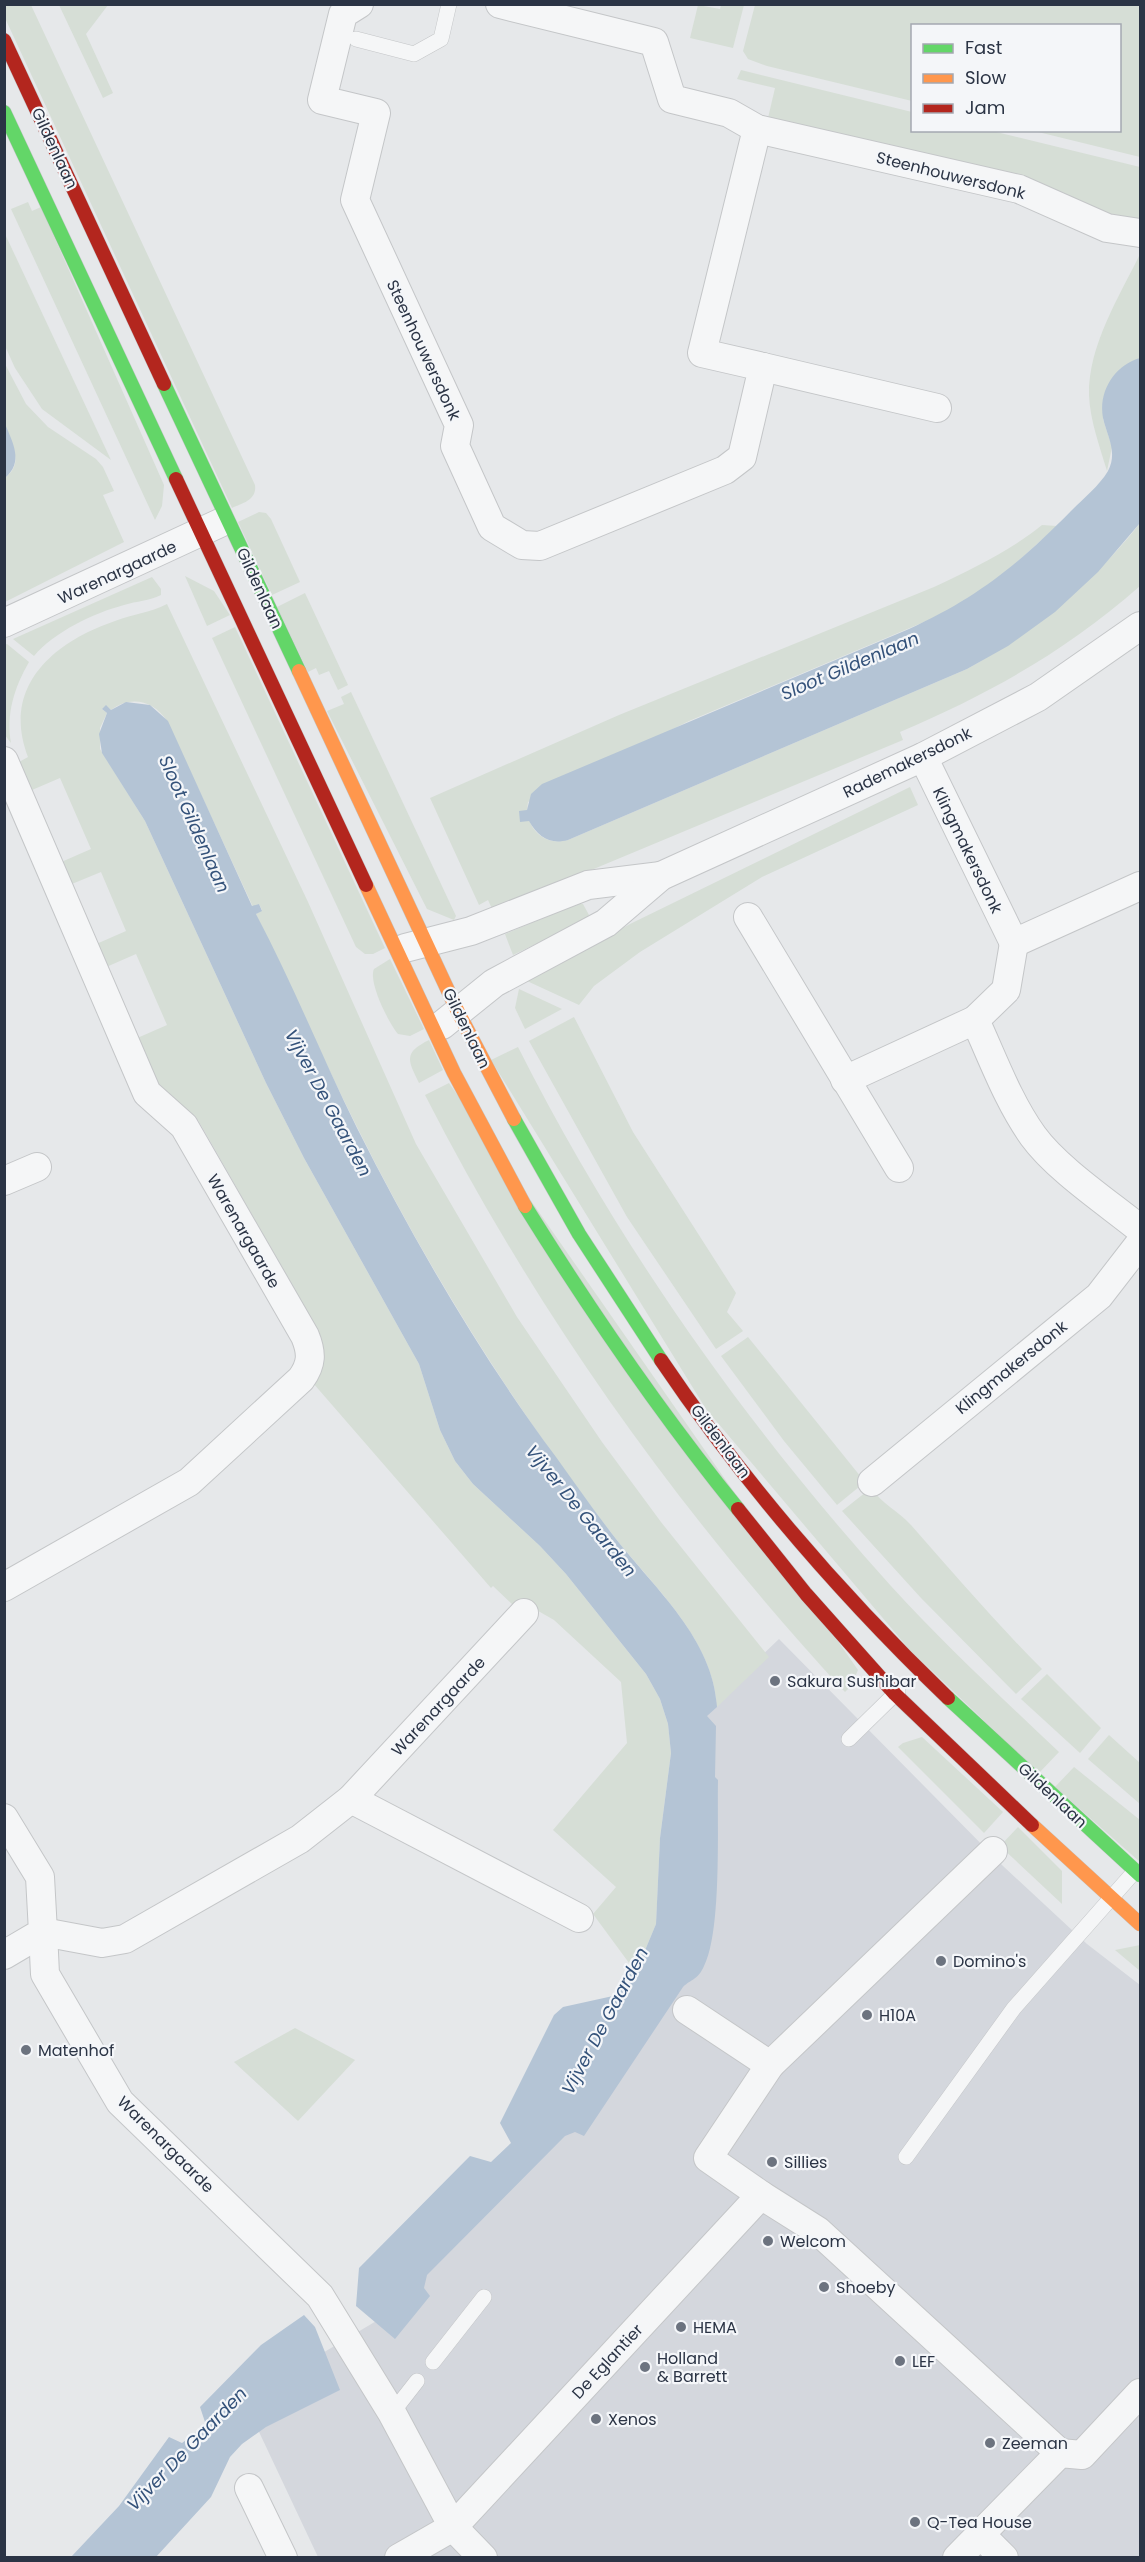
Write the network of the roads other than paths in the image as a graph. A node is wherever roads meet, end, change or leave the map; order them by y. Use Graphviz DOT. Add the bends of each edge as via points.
graph roads {
  1 [pos="359,4"];
  2 [pos="449,4"];
  3 [pos="500,4"];
  4 [pos="356,39"];
  5 [pos="4,40"];
  6 [pos="4,112"];
  7 [pos="757,129"];
  8 [pos="1140,233"];
  9 [pos="763,367"];
  10 [pos="937,408"];
  11 [pos="229,519"];
  12 [pos="202,532"];
  13 [pos="4,623"];
  14 [pos="1140,626"];
  15 [pos="923,757"];
  16 [pos="4,761"];
  17 [pos="662,876"];
  18 [pos="1140,886"];
  19 [pos="748,917"];
  20 [pos="426,942"];
  21 [pos="1014,943"];
  22 [pos="396,950"];
  23 [pos="458,1012"];
  24 [pos="975,1020"];
  25 [pos="434,1032"];
  26 [pos="845,1080"];
  27 [pos="37,1167"];
  28 [pos="899,1168"];
  29 [pos="4,1181"];
  30 [pos="1140,1229"];
  31 [pos="1140,1243"];
  32 [pos="872,1482"];
  33 [pos="4,1587"];
  34 [pos="524,1613"];
  35 [pos="918,1671"];
  36 [pos="896,1694"];
  37 [pos="849,1739"];
  38 [pos="351,1799"];
  39 [pos="4,1818"];
  40 [pos="993,1851"];
  41 [pos="1138,1873"];
  42 [pos="1111,1900"];
  43 [pos="579,1918"];
  44 [pos="1140,1924"];
  45 [pos="43,1932"];
  46 [pos="4,1955"];
  47 [pos="687,2010"];
  48 [pos="770,2065"];
  49 [pos="906,2157"];
  50 [pos="761,2195"];
  51 [pos="484,2297"];
  52 [pos="433,2362"];
  53 [pos="417,2382"];
  54 [pos="1140,2392"];
  55 [pos="392,2413"];
  56 [pos="1060,2453"];
  57 [pos="249,2488"];
  58 [pos="453,2527"];
  59 [pos="980,2534"];
  60 [pos="283,2558"];
  61 [pos="399,2558"];
  62 [pos="483,2558"];
  63 [pos="957,2558"];
  64 [pos="1004,2558"];
  1 -- 9 [label="street, Steenhouwersdonk" via="343,14 322,100 376,113 355,201 459,425 455,446 492,527 522,545 540,546 735,465 742,457"];
  2 -- 4 [label="lane" via="441,39 414,54"];
  3 -- 7 [label="street, Steenhouwersdonk" via="654,42 672,99 729,113"];
  5 -- 11 [label="street, Gildenlaan"];
  6 -- 12 [label="street, Gildenlaan"];
  7 -- 8 [label="street, Steenhouwersdonk" via="1019,189 1107,228"];
  7 -- 9 [label="street" via="702,353"];
  9 -- 10 [label="street"];
  11 -- 12 [label="street, Warenargaarde"];
  11 -- 20 [label="street, Gildenlaan"];
  12 -- 13 [label="street, Warenargaarde"];
  12 -- 22 [label="street, Gildenlaan"];
  14 -- 15 [label="street, Rademakersdonk" via="1038,697"];
  15 -- 17 [label="street, Rademakersdonk"];
  15 -- 21 [label="street, Klingmakersdonk"];
  16 -- 33 [label="street, Warenargaarde" via="147,1093 184,1126 305,1336 311,1358 300,1378 189,1482"];
  17 -- 20 [label="street, Rademakersdonk" via="588,885 471,930"];
  17 -- 23 [label="street, Rademakersdonk" via="606,923 494,983"];
  18 -- 21 [label="street"];
  19 -- 26 [label="street"];
  20 -- 22 [label="street, Rademakersdonk"];
  20 -- 23 [label="street, Gildenlaan"];
  21 -- 24 [label="street" via="1006,990"];
  22 -- 25 [label="street, Gildenlaan"];
  23 -- 25 [label="street, Rademakersdonk"];
  23 -- 35 [label="street, Gildenlaan" via="529,1150 607,1277 697,1410 821,1567"];
  24 -- 26 [label="street"];
  24 -- 30 [label="street" via="1020,1116 1034,1137 1050,1155"];
  25 -- 36 [label="street, Gildenlaan" via="524,1204 594,1316 676,1433 806,1594"];
  26 -- 28 [label="street"];
  27 -- 29 [label="street"];
  31 -- 32 [label="street, Klingmakersdonk" via="1099,1296"];
  34 -- 38 [label="street, Warenargaarde"];
  35 -- 36 [label="lane"];
  35 -- 41 [label="street, Gildenlaan"];
  36 -- 37 [label="lane"];
  36 -- 42 [label="street, Gildenlaan"];
  38 -- 43 [label="street"];
  38 -- 45 [label="street, Warenargaarde" via="300,1839 125,1939 102,1943"];
  39 -- 45 [label="street, Warenargaarde" via="40,1877"];
  40 -- 48 [label="street"];
  41 -- 42 [label="lane"];
  42 -- 44 [label="street, Gildenlaan"];
  42 -- 49 [label="lane" via="1014,2008"];
  45 -- 46 [label="street"];
  45 -- 55 [label="street, Warenargaarde" via="45,1974 120,2102 320,2296"];
  47 -- 48 [label="street"];
  48 -- 50 [label="street" via="708,2158"];
  50 -- 56 [label="street" via="818,2230"];
  50 -- 58 [label="street, De Eglantier"];
  51 -- 52 [label="lane"];
  53 -- 55 [label="lane"];
  54 -- 56 [label="street" via="1082,2455"];
  55 -- 58 [label="street"];
  56 -- 59 [label="street"];
  57 -- 60 [label="street"];
  58 -- 61 [label="street, De Eglantier"];
  58 -- 62 [label="street"];
  59 -- 63 [label="street"];
  59 -- 64 [label="street"];
}
